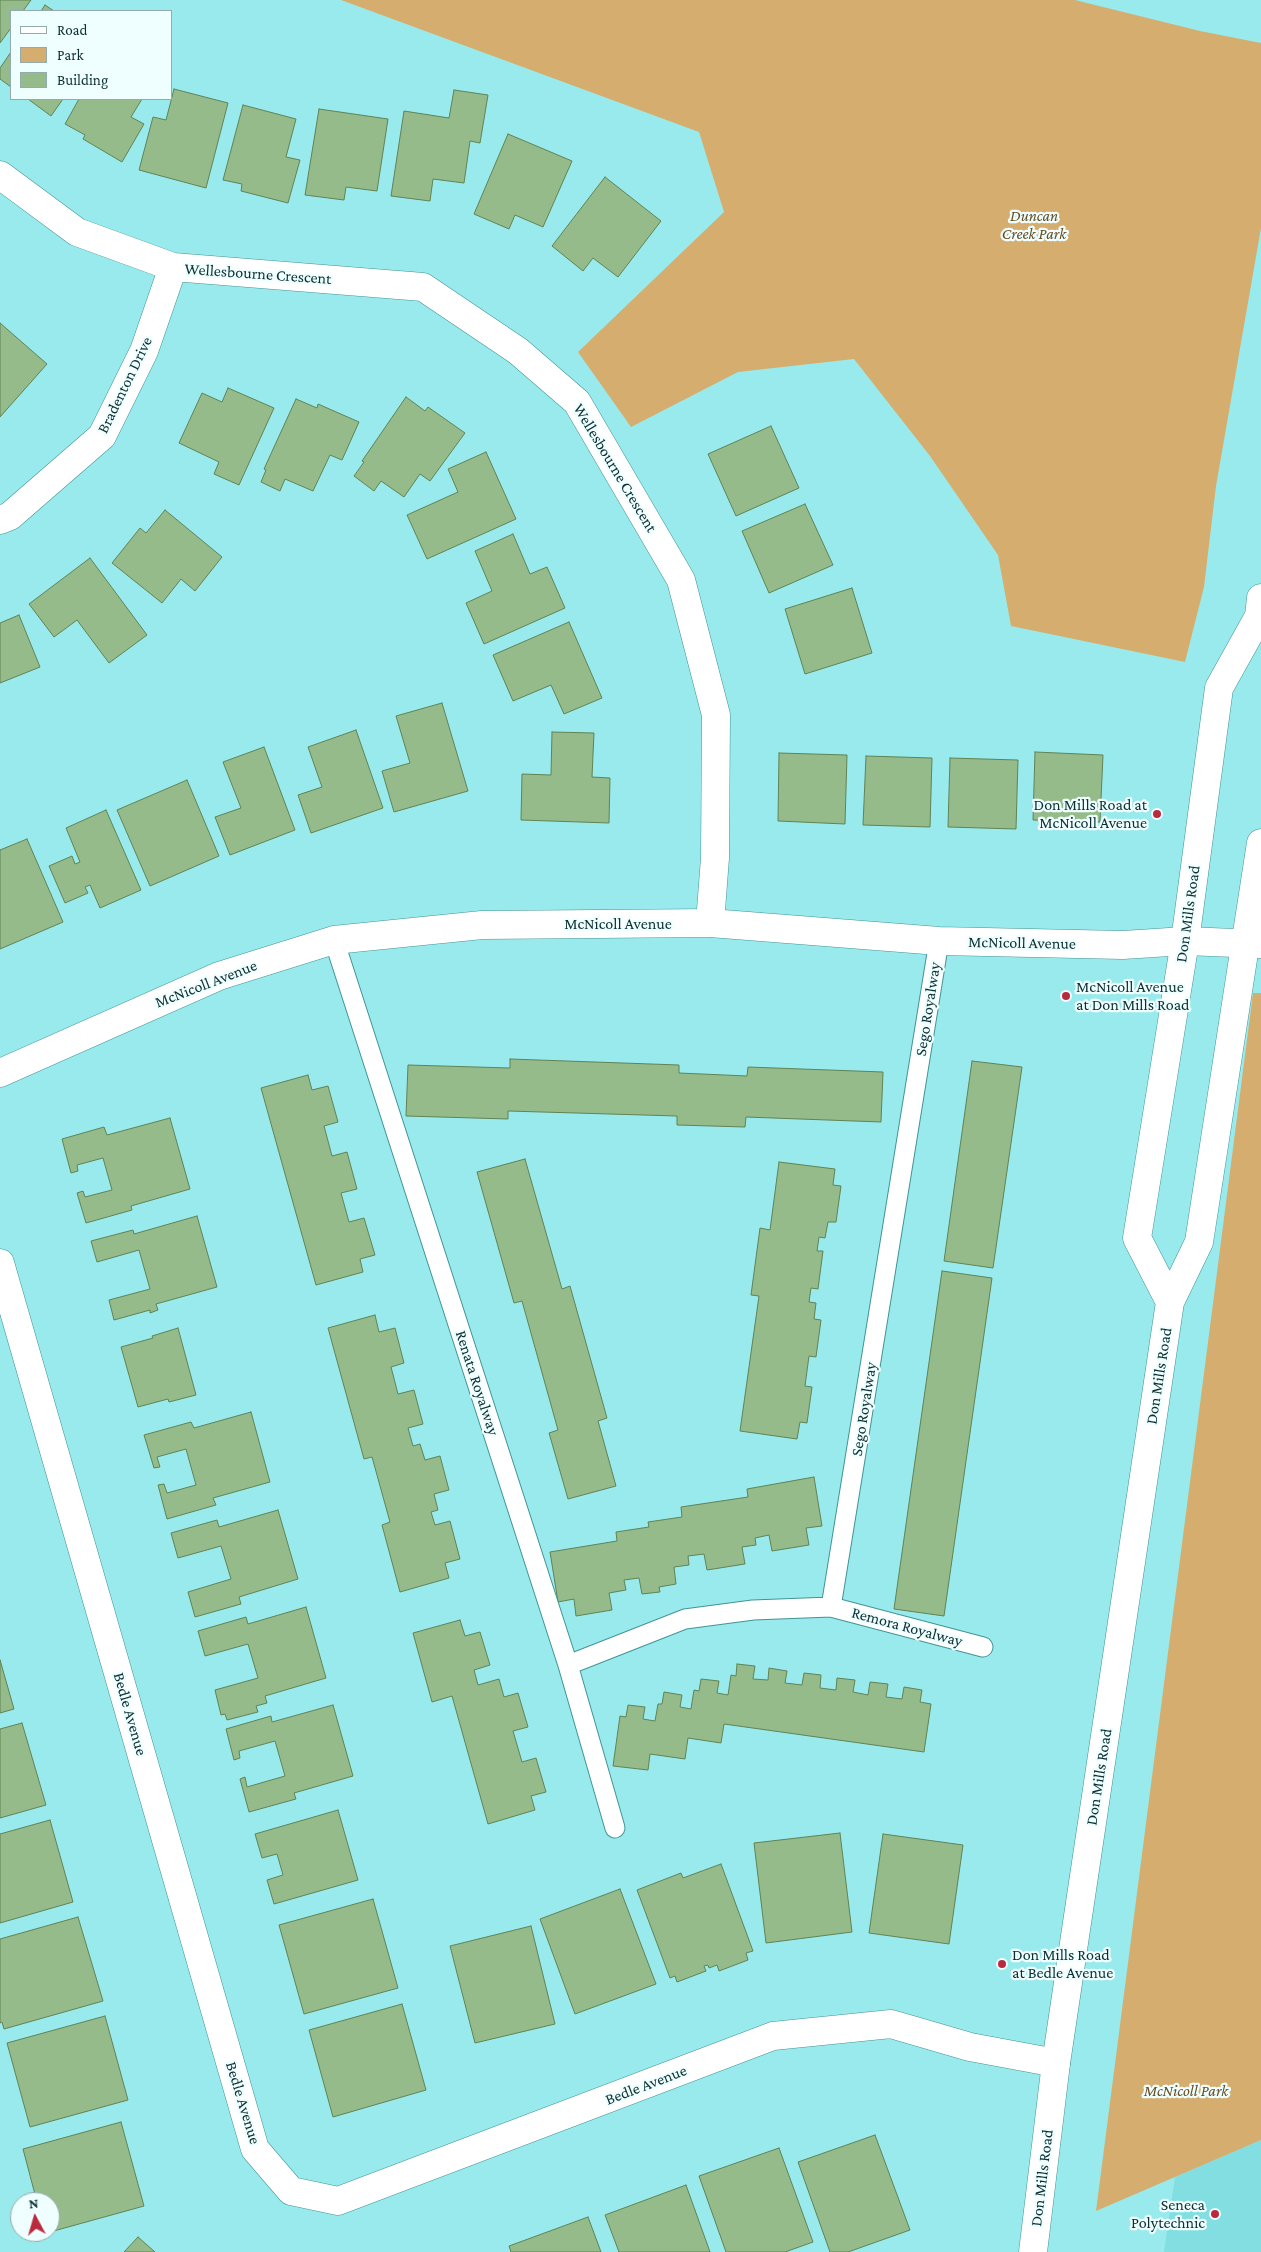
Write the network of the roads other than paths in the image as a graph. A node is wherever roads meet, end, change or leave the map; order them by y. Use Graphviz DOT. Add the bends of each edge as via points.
graph roads {
  1 [pos="0,176"];
  2 [pos="173,268"];
  3 [pos="0,520"];
  4 [pos="1260,613"];
  5 [pos="1261,843"];
  6 [pos="710,923"];
  7 [pos="334,940"];
  8 [pos="939,941"];
  9 [pos="1185,941"];
  10 [pos="1253,944"];
  11 [pos="0,1073"];
  12 [pos="0,1263"];
  13 [pos="1170,1302"];
  14 [pos="831,1606"];
  15 [pos="983,1646"];
  16 [pos="568,1665"];
  17 [pos="615,1828"];
  18 [pos="1056,2063"];
  19 [pos="1034,2252"];
  1 -- 2 [label="street, Wellesbourne Crescent" via="77,232"];
  2 -- 3 [label="street, Bradenton Drive" via="144,351 102,436 10,516"];
  2 -- 6 [label="street, Wellesbourne Crescent" via="423,287 518,350 578,402 681,580 716,715 715,858"];
  4 -- 9 [label="street, Don Mills Road" via="1219,688"];
  5 -- 10 [label="street, Don Mills Road"];
  6 -- 7 [label="street, McNicoll Avenue" via="482,924"];
  6 -- 8 [label="street, McNicoll Avenue"];
  7 -- 11 [label="street, McNicoll Avenue" via="219,976"];
  7 -- 16 [label="lane, Renata Royalway"];
  8 -- 9 [label="street, McNicoll Avenue" via="1123,945"];
  8 -- 14 [label="lane, Sego Royalway"];
  9 -- 10 [label="street, McNicoll Avenue"];
  9 -- 13 [label="street, Don Mills Road" via="1137,1238"];
  10 -- 13 [label="street, Don Mills Road" via="1199,1242"];
  12 -- 18 [label="street, Bedle Avenue" via="255,2148 291,2191 338,2201 773,2036 891,2024 970,2047"];
  13 -- 18 [label="street, Don Mills Road"];
  14 -- 15 [label="lane, Remora Royalway"];
  14 -- 16 [label="lane" via="752,1610 685,1619"];
  16 -- 17 [label="lane, Renata Royalway"];
  18 -- 19 [label="street, Don Mills Road"];
}
